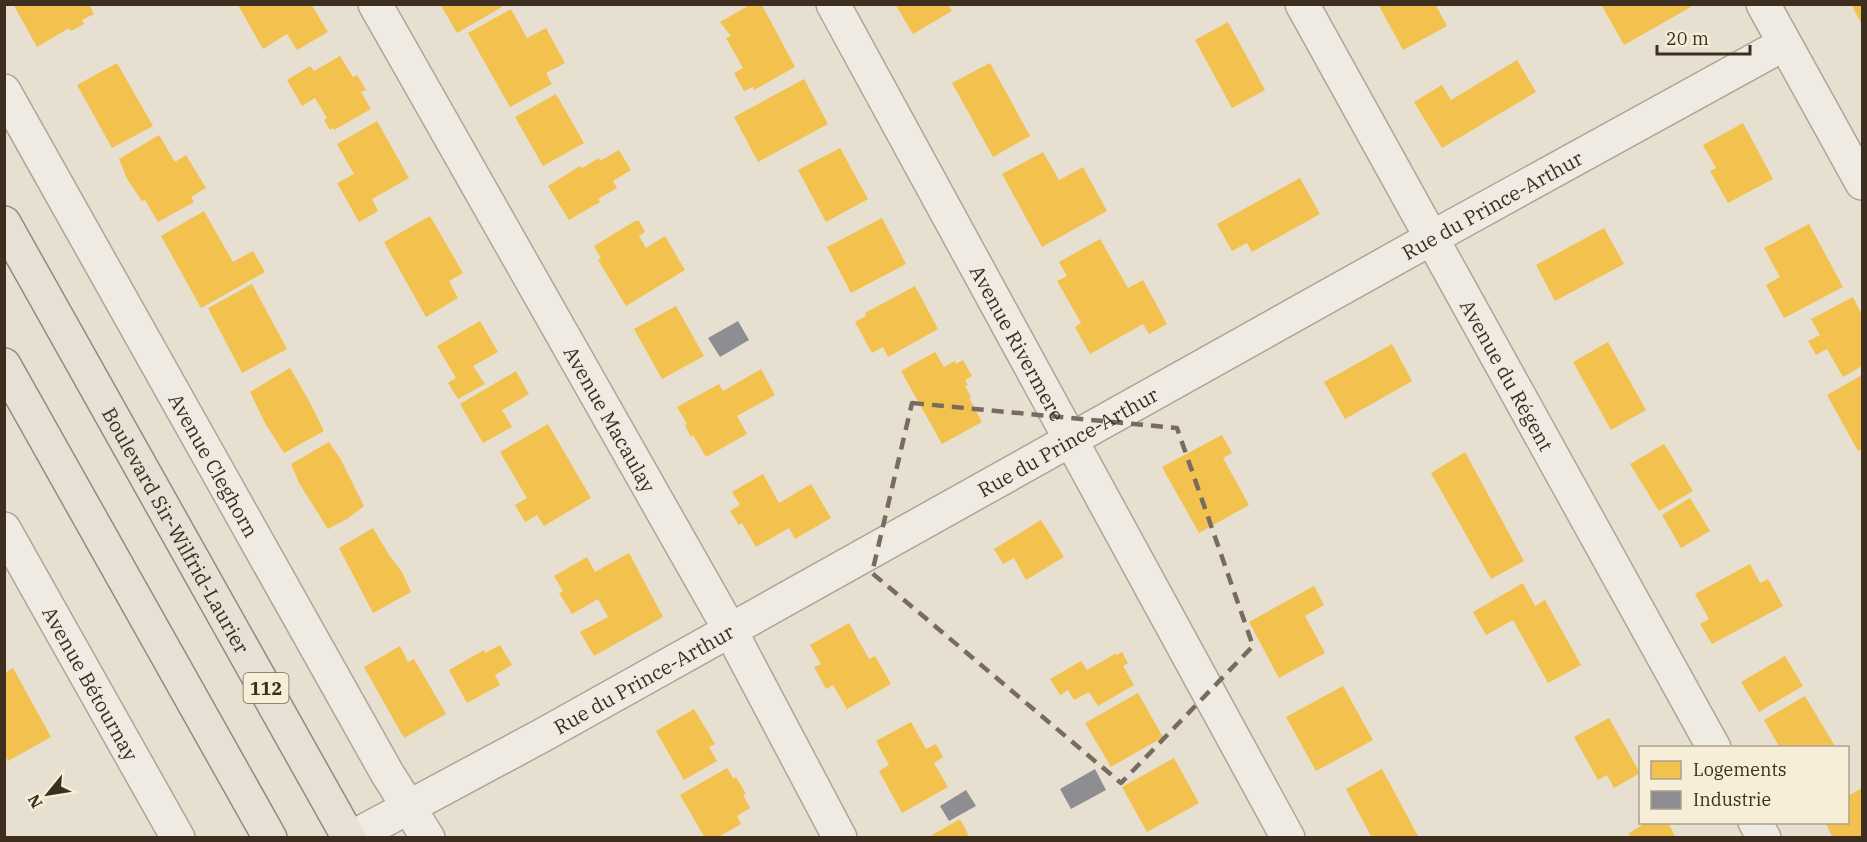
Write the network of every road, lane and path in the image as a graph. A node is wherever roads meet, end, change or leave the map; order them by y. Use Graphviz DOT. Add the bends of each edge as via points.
graph roads {
  1 [pos="375,4"];
  2 [pos="833,4"];
  3 [pos="1302,4"];
  4 [pos="1763,4"];
  5 [pos="1785,44"];
  6 [pos="4,91"];
  7 [pos="1863,183"];
  8 [pos="4,223"];
  9 [pos="1431,238"];
  10 [pos="4,365"];
  11 [pos="1070,440"];
  12 [pos="4,529"];
  13 [pos="730,630"];
  14 [pos="1713,746"];
  15 [pos="408,805"];
  16 [pos="1756,824"];
  17 [pos="178,837"];
  18 [pos="270,837"];
  19 [pos="350,837"];
  20 [pos="428,837"];
  21 [pos="840,837"];
  22 [pos="1288,837"];
  23 [pos="1764,837"];
  1 -- 13 [label="street, Avenue Macaulay"];
  2 -- 11 [label="street, Avenue Rivermere"];
  3 -- 9 [label="street, Avenue du Régent"];
  4 -- 5 [label="street"];
  5 -- 7 [label="street"];
  5 -- 9 [label="street, Rue du Prince-Arthur"];
  6 -- 15 [label="street, Avenue Cleghorn"];
  8 -- 19 [label="main road, Boulevard Sir-Wilfrid-Laurier / 112"];
  9 -- 11 [label="street, Rue du Prince-Arthur"];
  9 -- 14 [label="street, Avenue du Régent"];
  10 -- 18 [label="main road"];
  11 -- 13 [label="street, Rue du Prince-Arthur"];
  11 -- 22 [label="street, Avenue Rivermere"];
  12 -- 17 [label="street, Avenue Bétournay"];
  13 -- 15 [label="street, Rue du Prince-Arthur"];
  13 -- 21 [label="street, Avenue Macaulay"];
  15 -- 19 [label="street, Rue du Prince-Arthur"];
  15 -- 20 [label="street, Avenue Cleghorn"];
  16 -- 23 [label="street"];
}
